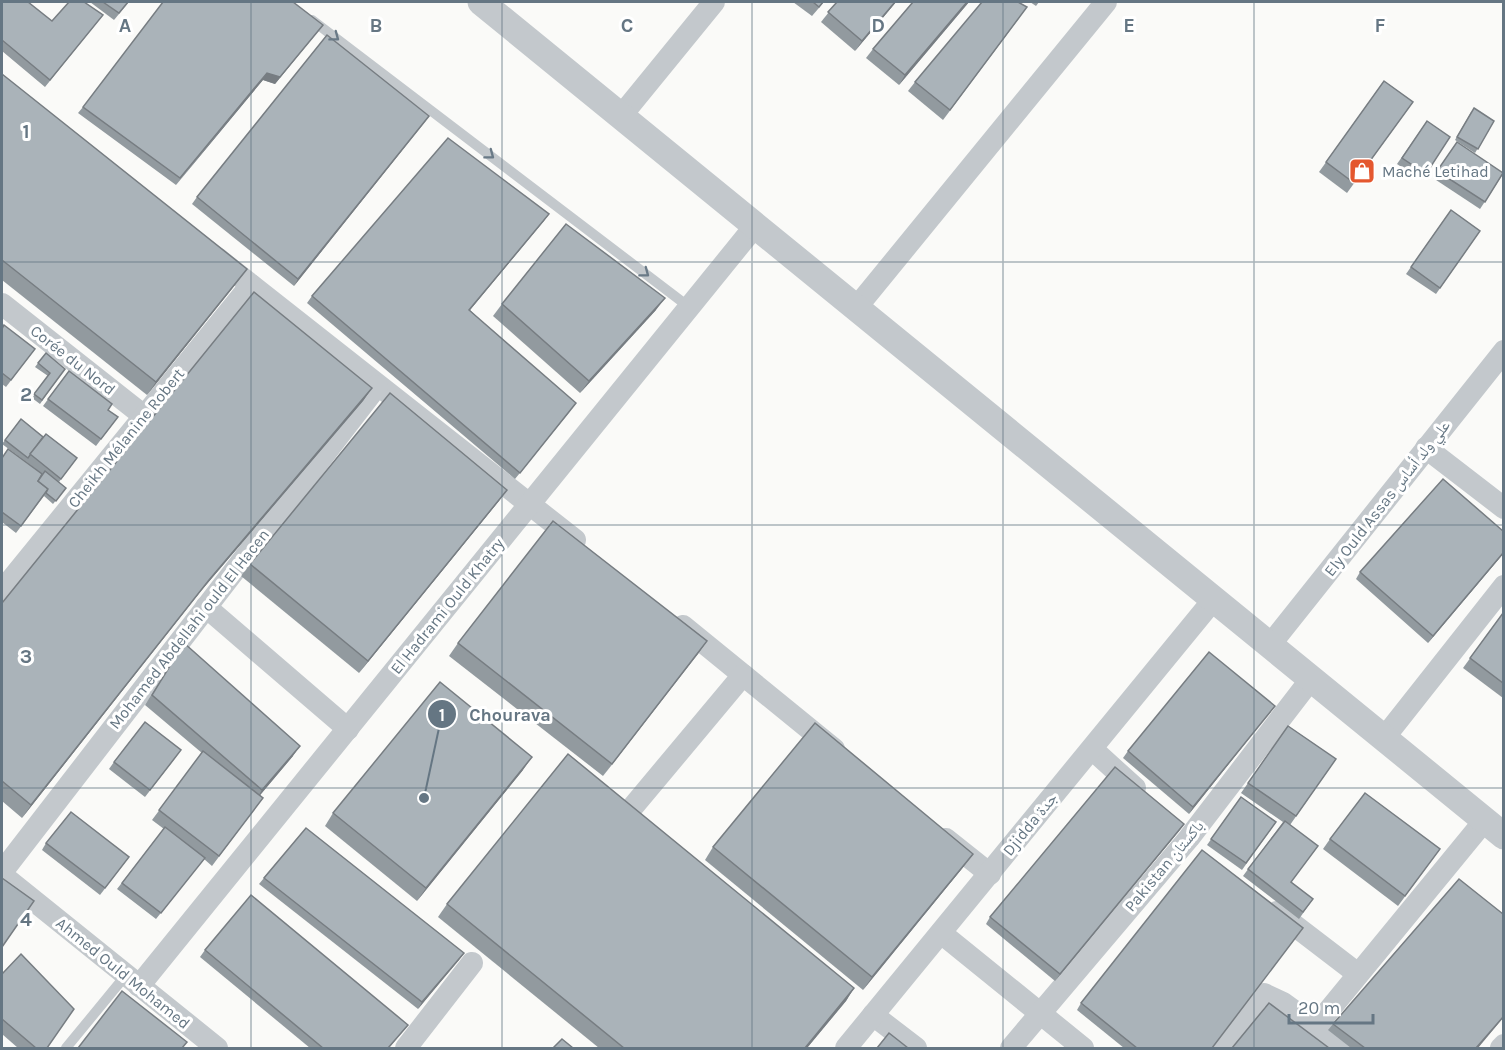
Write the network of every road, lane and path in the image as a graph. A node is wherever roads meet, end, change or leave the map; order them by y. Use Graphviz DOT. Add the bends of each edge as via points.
graph roads {
  1 [pos="481,2"];
  2 [pos="714,2"];
  3 [pos="1106,2"];
  4 [pos="307,16"];
  5 [pos="621,116"];
  6 [pos="755,226"];
  7 [pos="204,248"];
  8 [pos="250,285"];
  9 [pos="2,304"];
  10 [pos="689,307"];
  11 [pos="856,308"];
  12 [pos="1503,351"];
  13 [pos="377,386"];
  14 [pos="144,416"];
  15 [pos="1426,448"];
  16 [pos="530,503"];
  17 [pos="1503,508"];
  18 [pos="595,556"];
  19 [pos="1503,586"];
  20 [pos="2,591"];
  21 [pos="1214,599"];
  22 [pos="206,607"];
  23 [pos="669,615"];
  24 [pos="1270,645"];
  25 [pos="743,675"];
  26 [pos="1311,679"];
  27 [pos="348,729"];
  28 [pos="1384,738"];
  29 [pos="1092,749"];
  30 [pos="853,764"];
  31 [pos="1154,805"];
  32 [pos="626,815"];
  33 [pos="1171,822"];
  34 [pos="926,823"];
  35 [pos="1494,828"];
  36 [pos="1189,838"];
  37 [pos="1205,855"];
  38 [pos="2,873"];
  39 [pos="990,874"];
  40 [pos="1264,902"];
  41 [pos="941,933"];
  42 [pos="472,963"];
  43 [pos="1358,974"];
  44 [pos="132,980"];
  45 [pos="1039,1013"];
  46 [pos="873,1015"];
  47 [pos="1316,1026"];
  48 [pos="212,1047"];
  49 [pos="66,1048"];
  50 [pos="406,1048"];
  51 [pos="846,1048"];
  52 [pos="916,1048"];
  53 [pos="1011,1048"];
  54 [pos="1083,1048"];
  55 [pos="1221,1048"];
  56 [pos="1345,1048"];
  1 -- 5 [label="street"];
  2 -- 5 [label="street"];
  3 -- 11 [label="street"];
  4 -- 10 [label="lane, one-way"];
  5 -- 6 [label="street"];
  6 -- 10 [label="street, El Hadrami Ould Khatry"];
  6 -- 11 [label="street"];
  7 -- 8 [label="street"];
  8 -- 13 [label="street"];
  8 -- 14 [label="street, Cheikh Mélanine Robert"];
  9 -- 14 [label="street, Corée du Nord"];
  10 -- 16 [label="street, El Hadrami Ould Khatry"];
  11 -- 21 [label="street"];
  12 -- 15 [label="street, Ely Ould Assas علي ولد أساس"];
  13 -- 16 [label="street"];
  13 -- 22 [label="street, Mohamed Abdellahi ould El Hacen"];
  14 -- 20 [label="street, Cheikh Mélanine Robert"];
  15 -- 17 [label="street"];
  15 -- 24 [label="street, Ely Ould Assas علي ولد أساس"];
  16 -- 18 [label="street"];
  16 -- 27 [label="street, El Hadrami Ould Khatry"];
  19 -- 28 [label="street"];
  21 -- 24 [label="street"];
  21 -- 29 [label="street, Djidda جدة"];
  22 -- 27 [label="street"];
  22 -- 38 [label="street, Mohamed Abdellahi ould El Hacen"];
  23 -- 25 [label="street"];
  24 -- 26 [label="street"];
  25 -- 30 [label="street"];
  25 -- 32 [label="street"];
  26 -- 28 [label="street"];
  26 -- 36 [label="street, Pakistan باكستان"];
  27 -- 44 [label="street, El Hadrami Ould Khatry"];
  28 -- 35 [label="street"];
  29 -- 31 [label="street"];
  29 -- 39 [label="street, Djidda جدة"];
  33 -- 36 [label="street"];
  34 -- 39 [label="street"];
  35 -- 43 [label="street"];
  36 -- 37 [label="street"];
  36 -- 45 [label="street, Pakistan باكستان"];
  38 -- 44 [label="street, Ahmed Ould Mohamed"];
  39 -- 41 [label="street, Djidda جدة"];
  40 -- 43 [label="street"];
  41 -- 45 [label="street"];
  41 -- 46 [label="street, Djidda جدة"];
  42 -- 50 [label="street"];
  43 -- 47 [label="street"];
  44 -- 48 [label="street, Ahmed Ould Mohamed"];
  44 -- 49 [label="lane"];
  45 -- 53 [label="street, Pakistan باكستان"];
  45 -- 54 [label="street"];
  46 -- 51 [label="street, Djidda جدة"];
  46 -- 52 [label="street"];
  47 -- 55 [label="street" via="1264,994"];
  47 -- 56 [label="street"];
}
